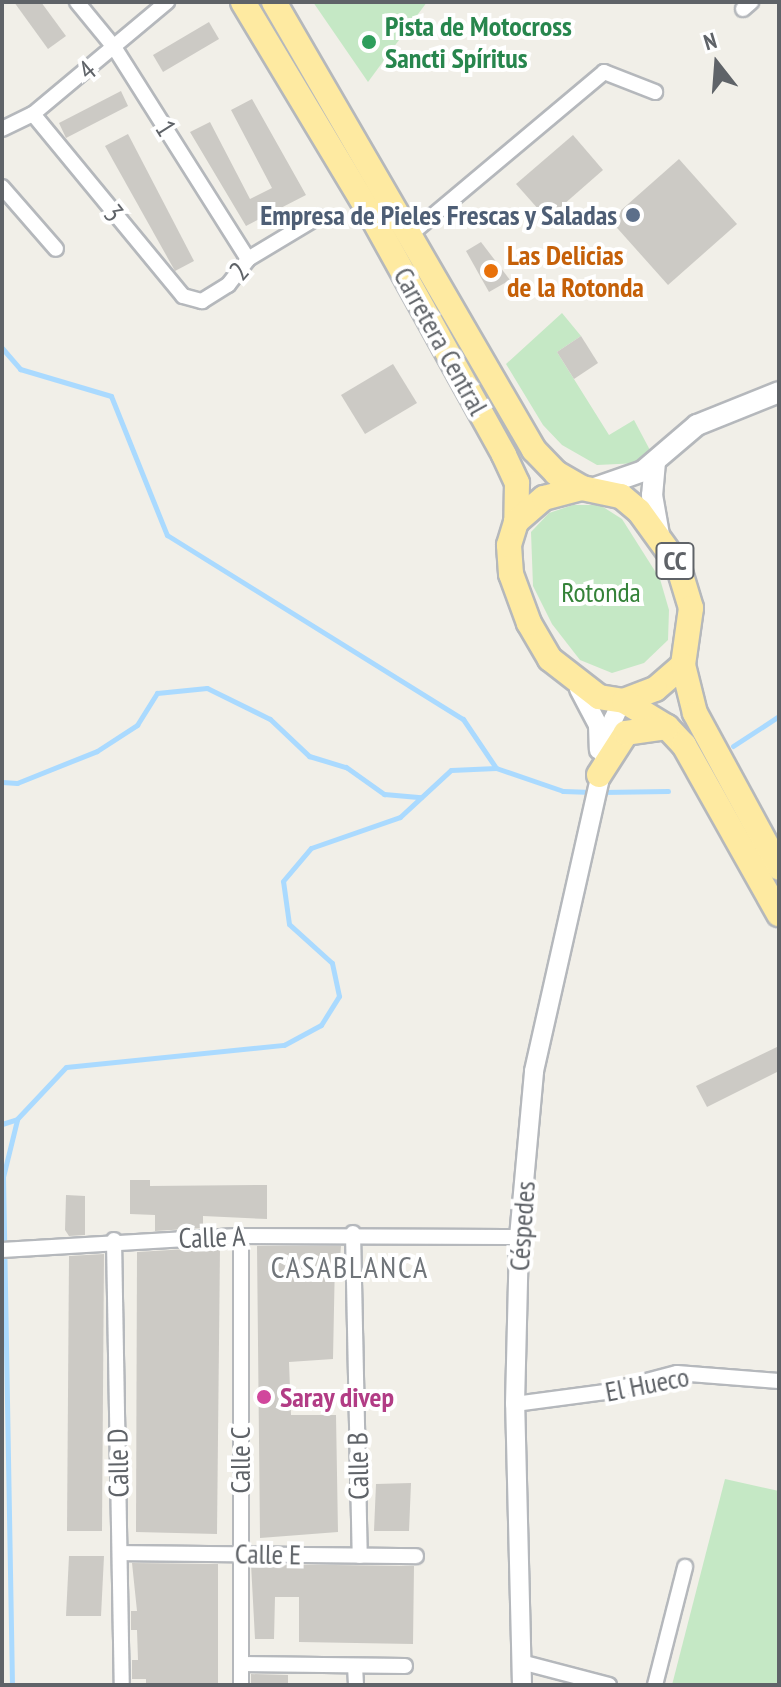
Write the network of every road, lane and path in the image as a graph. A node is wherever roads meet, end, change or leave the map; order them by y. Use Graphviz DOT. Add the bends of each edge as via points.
graph roads {
  1 [pos="77,2"];
  2 [pos="167,2"];
  3 [pos="243,2"];
  4 [pos="274,2"];
  5 [pos="114,47"];
  6 [pos="655,92"];
  7 [pos="33,114"];
  8 [pos="2,129"];
  9 [pos="2,187"];
  10 [pos="318,217"];
  11 [pos="411,234"];
  12 [pos="56,249"];
  13 [pos="248,259"];
  14 [pos="202,301"];
  15 [pos="779,392"];
  16 [pos="655,462"];
  17 [pos="587,488"];
  18 [pos="516,522"];
  19 [pos="660,537"];
  20 [pos="683,665"];
  21 [pos="575,683"];
  22 [pos="623,701"];
  23 [pos="667,727"];
  24 [pos="599,778"];
  25 [pos="779,868"];
  26 [pos="779,914"];
  27 [pos="353,1233"];
  28 [pos="241,1236"];
  29 [pos="519,1237"];
  30 [pos="114,1240"];
  31 [pos="4,1249"];
  32 [pos="779,1381"];
  33 [pos="515,1404"];
  34 [pos="120,1553"];
  35 [pos="240,1553"];
  36 [pos="360,1556"];
  37 [pos="416,1556"];
  38 [pos="685,1567"];
  39 [pos="521,1662"];
  40 [pos="241,1664"];
  41 [pos="355,1666"];
  42 [pos="405,1666"];
  43 [pos="122,1685"];
  44 [pos="241,1685"];
  45 [pos="356,1685"];
  46 [pos="522,1685"];
  47 [pos="609,1685"];
  48 [pos="655,1685"];
  1 -- 5 [label="street, 1"];
  2 -- 5 [label="street, 4"];
  3 -- 18 [label="highway, Carretera Central" via="363,200 504,455 517,483"];
  4 -- 11 [label="highway, Carretera Central / CC"];
  5 -- 7 [label="street, 4"];
  5 -- 13 [label="street, 1"];
  6 -- 11 [label="street" via="604,72"];
  7 -- 8 [label="street, 4"];
  7 -- 14 [label="street, 3" via="183,296"];
  9 -- 12 [label="street"];
  10 -- 13 [label="street, 2"];
  11 -- 17 [label="highway, Carretera Central / CC" via="534,450 556,473"];
  13 -- 14 [label="street, 2" via="228,285"];
  15 -- 16 [label="main road" via="697,425"];
  16 -- 17 [label="main road"];
  16 -- 19 [label="main road" via="652,503"];
  17 -- 18 [label="highway" via="544,498"];
  17 -- 19 [label="highway, CC" via="621,496"];
  18 -- 21 [label="highway" via="509,545 511,574 529,623 550,659"];
  19 -- 20 [label="highway, CC" via="678,565 691,608"];
  20 -- 22 [label="highway" via="655,689"];
  20 -- 25 [label="highway, CC" via="695,713"];
  21 -- 22 [label="highway" via="599,697"];
  21 -- 24 [label="street, Céspedes" via="598,725"];
  22 -- 23 [label="highway"];
  22 -- 24 [label="street, Céspedes"];
  23 -- 24 [label="highway" via="626,733"];
  23 -- 26 [label="highway" via="684,745"];
  24 -- 29 [label="street, Céspedes" via="534,1071"];
  27 -- 28 [label="street, Calle A"];
  27 -- 29 [label="street, Calle A"];
  27 -- 36 [label="street, Calle B"];
  28 -- 30 [label="street, Calle A"];
  28 -- 35 [label="street, Calle C"];
  29 -- 33 [label="street, Céspedes"];
  30 -- 31 [label="street, Calle A"];
  30 -- 34 [label="street, Calle D"];
  32 -- 33 [label="street, El Hueco" via="677,1373 605,1392"];
  33 -- 39 [label="street, Céspedes"];
  34 -- 35 [label="street, Calle E"];
  34 -- 43 [label="street, Calle D"];
  35 -- 36 [label="street, Calle E"];
  35 -- 40 [label="street, Calle C"];
  36 -- 37 [label="street, Calle E"];
  38 -- 48 [label="street"];
  39 -- 46 [label="street, Céspedes"];
  39 -- 47 [label="street"];
  40 -- 41 [label="street"];
  40 -- 44 [label="street, Calle C"];
  41 -- 42 [label="street"];
  41 -- 45 [label="street"];
}
